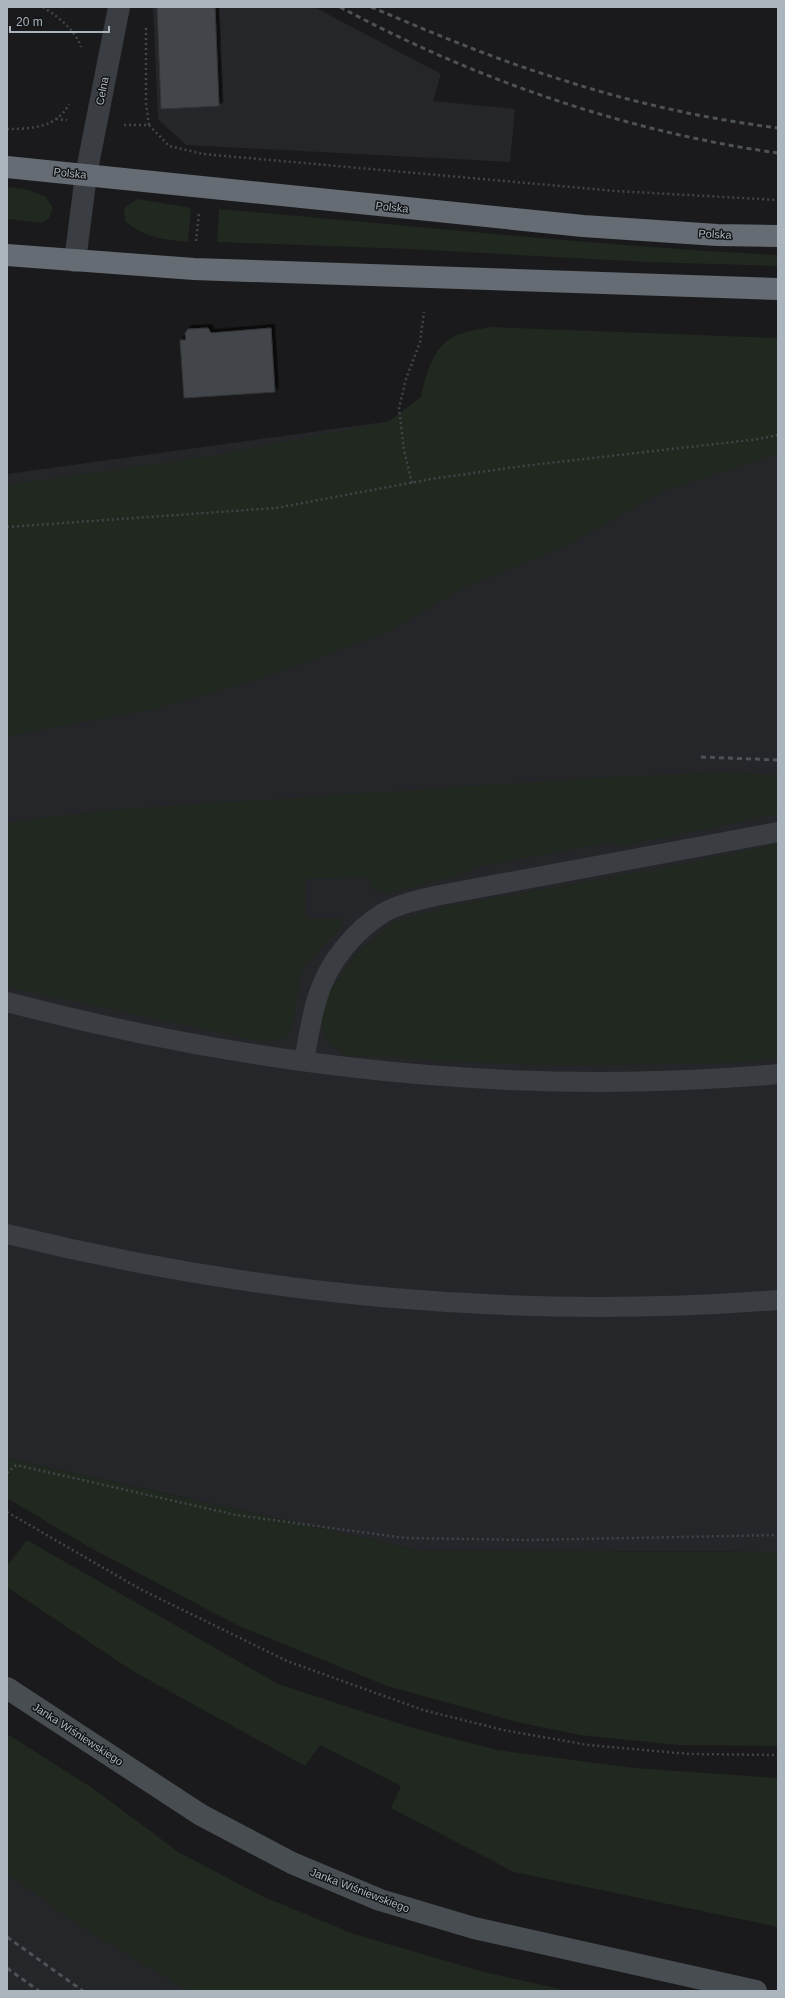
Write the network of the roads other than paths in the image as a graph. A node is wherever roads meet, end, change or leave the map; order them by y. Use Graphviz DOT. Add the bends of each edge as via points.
graph roads {
  1 [pos="118,7"];
  2 [pos="7,167"];
  3 [pos="86,175"];
  4 [pos="778,236"];
  5 [pos="7,255"];
  6 [pos="75,261"];
  7 [pos="778,289"];
  8 [pos="778,832"];
  9 [pos="7,1002"];
  10 [pos="304,1062"];
  11 [pos="778,1074"];
  12 [pos="7,1234"];
  13 [pos="778,1300"];
  14 [pos="7,1688"];
  15 [pos="756,1991"];
  1 -- 3 [label="street, Celna"];
  2 -- 3 [label="highway, Polska"];
  3 -- 4 [label="highway, Polska" via="583,226 717,235"];
  3 -- 6 [label="street, Celna"];
  5 -- 6 [label="highway"];
  6 -- 7 [label="highway" via="194,269"];
  8 -- 10 [label="lane" via="435,896 413,901 384,913 344,949 328,972 318,996"];
  9 -- 10 [label="lane" via="163,1039"];
  10 -- 11 [label="lane" via="436,1076 556,1082 670,1081"];
  12 -- 13 [label="lane" via="122,1260 207,1275 333,1292 452,1302 571,1307 701,1305"];
  14 -- 15 [label="main road, Janka Wiśniewskiego" via="201,1815 292,1863 380,1900 497,1934"];
}
